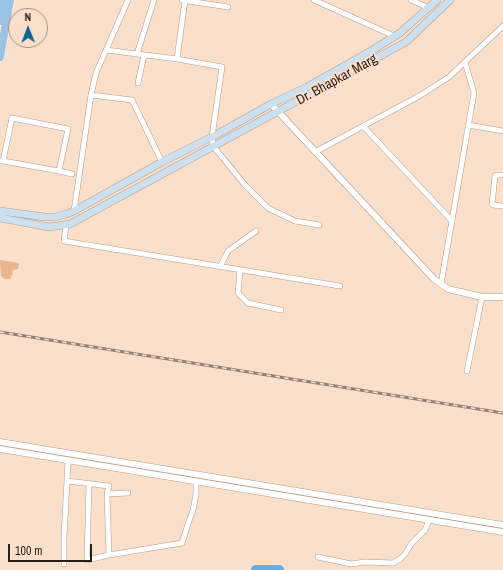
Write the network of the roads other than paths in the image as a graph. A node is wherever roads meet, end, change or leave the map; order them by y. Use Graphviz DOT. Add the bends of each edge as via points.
graph roads {
  1 [pos="4,0"];
  2 [pos="10,0"];
  3 [pos="128,0"];
  4 [pos="154,0"];
  5 [pos="184,0"];
  6 [pos="314,0"];
  7 [pos="411,0"];
  8 [pos="437,0"];
  9 [pos="450,0"];
  10 [pos="228,7"];
  11 [pos="429,8"];
  12 [pos="0,21"];
  13 [pos="503,26"];
  14 [pos="394,36"];
  15 [pos="106,50"];
  16 [pos="0,52"];
  17 [pos="137,54"];
  18 [pos="144,55"];
  19 [pos="177,59"];
  20 [pos="465,62"];
  21 [pos="138,83"];
  22 [pos="91,95"];
  23 [pos="271,104"];
  24 [pos="278,112"];
  25 [pos="468,125"];
  26 [pos="363,126"];
  27 [pos="503,131"];
  28 [pos="212,137"];
  29 [pos="213,146"];
  30 [pos="315,152"];
  31 [pos="1,161"];
  32 [pos="162,162"];
  33 [pos="59,171"];
  34 [pos="72,174"];
  35 [pos="503,175"];
  36 [pos="503,206"];
  37 [pos="74,210"];
  38 [pos="0,211"];
  39 [pos="0,218"];
  40 [pos="452,221"];
  41 [pos="318,225"];
  42 [pos="66,226"];
  43 [pos="256,231"];
  44 [pos="220,267"];
  45 [pos="240,270"];
  46 [pos="441,284"];
  47 [pos="340,286"];
  48 [pos="482,297"];
  49 [pos="503,297"];
  50 [pos="282,310"];
  51 [pos="467,371"];
  52 [pos="0,442"];
  53 [pos="0,451"];
  54 [pos="68,460"];
  55 [pos="67,481"];
  56 [pos="196,482"];
  57 [pos="89,483"];
  58 [pos="128,493"];
  59 [pos="107,494"];
  60 [pos="429,520"];
  61 [pos="503,525"];
  62 [pos="503,532"];
  63 [pos="108,555"];
  64 [pos="318,557"];
  65 [pos="64,564"];
  1 -- 12 [label="main road"];
  2 -- 16 [label="main road"];
  3 -- 15 [label="street"];
  4 -- 17 [label="street"];
  5 -- 10 [label="street"];
  5 -- 19 [label="street"];
  6 -- 14 [label="street"];
  7 -- 11 [label="street"];
  8 -- 11 [label="main road, Dr. Bhapkar Marg"];
  9 -- 24 [label="main road, Dr. Bhapkar Marg" via="406,42"];
  11 -- 14 [label="main road, Dr. Bhapkar Marg"];
  13 -- 20 [label="street"];
  14 -- 23 [label="main road, Dr. Bhapkar Marg" via="307,87"];
  15 -- 17 [label="street"];
  15 -- 22 [label="street" via="96,73"];
  17 -- 18 [label="street"];
  18 -- 19 [label="street"];
  18 -- 21 [label="street"];
  19 -- 28 [label="street" via="222,67"];
  20 -- 25 [label="street" via="474,94"];
  20 -- 26 [label="street" via="449,77 421,95"];
  22 -- 32 [label="street" via="132,100"];
  22 -- 37 [label="street"];
  23 -- 24 [label="street"];
  23 -- 28 [label="main road, Dr. Bhapkar Marg"];
  24 -- 29 [label="main road, Dr. Bhapkar Marg"];
  24 -- 30 [label="street"];
  25 -- 27 [label="street"];
  25 -- 40 [label="street"];
  26 -- 30 [label="street"];
  26 -- 40 [label="street"];
  28 -- 29 [label="street"];
  28 -- 32 [label="main road, Dr. Bhapkar Marg"];
  29 -- 41 [label="street" via="268,208 295,221"];
  29 -- 42 [label="main road, Dr. Bhapkar Marg"];
  30 -- 46 [label="street"];
  31 -- 33 [label="street"];
  31 -- 33 [label="street" via="12,118 68,129"];
  32 -- 37 [label="main road, Dr. Bhapkar Marg"];
  33 -- 34 [label="street"];
  35 -- 36 [label="street" via="495,176 492,204"];
  37 -- 38 [label="main road, Dr. Bhapkar Marg" via="55,217"];
  39 -- 42 [label="main road" via="50,227"];
  40 -- 46 [label="street"];
  42 -- 44 [label="street" via="64,241"];
  43 -- 44 [label="street" via="228,251"];
  44 -- 45 [label="street"];
  45 -- 47 [label="street"];
  45 -- 50 [label="street" via="238,293 248,303"];
  46 -- 48 [label="street" via="448,289"];
  48 -- 49 [label="street"];
  48 -- 51 [label="street"];
  52 -- 61 [label="street"];
  53 -- 54 [label="street"];
  54 -- 55 [label="street"];
  54 -- 56 [label="street"];
  55 -- 57 [label="street"];
  55 -- 65 [label="street"];
  56 -- 60 [label="street"];
  56 -- 63 [label="street" via="193,510 182,543"];
  57 -- 59 [label="street" via="109,486"];
  57 -- 63 [label="street" via="87,560"];
  58 -- 59 [label="street"];
  59 -- 63 [label="street"];
  60 -- 62 [label="street"];
  60 -- 64 [label="street" via="425,530 405,554 393,563 351,564"];
}
